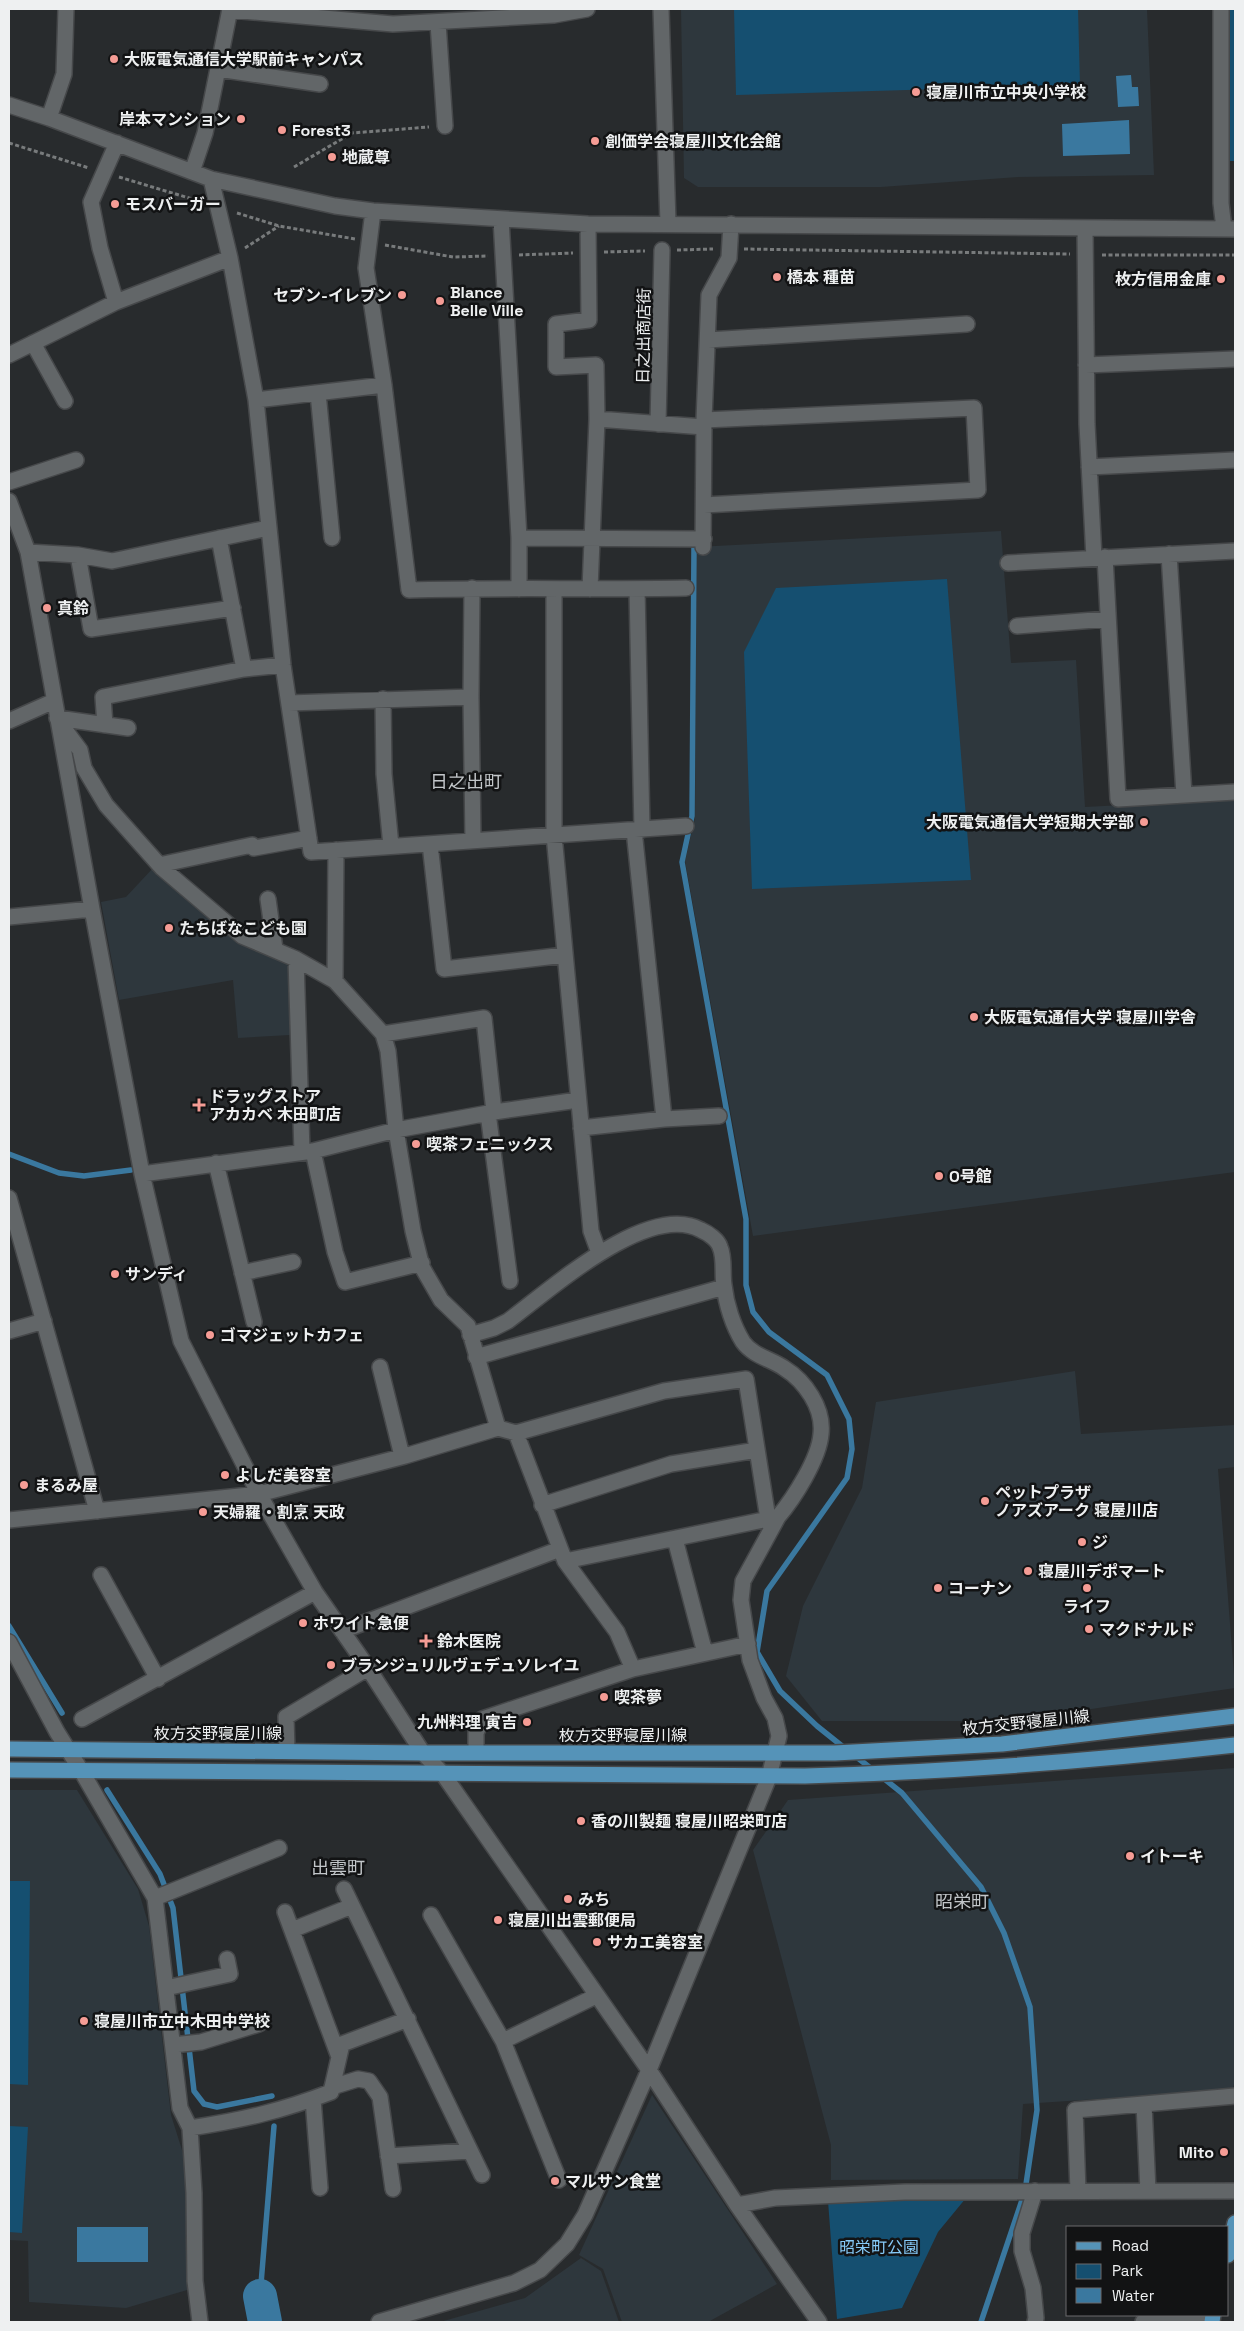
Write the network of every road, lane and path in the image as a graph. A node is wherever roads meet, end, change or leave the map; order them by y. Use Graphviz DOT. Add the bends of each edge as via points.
graph roads {
  1 [pos="66,9"];
  2 [pos="230,9"];
  3 [pos="586,9"];
  4 [pos="661,9"];
  5 [pos="1221,9"];
  6 [pos="463,15"];
  7 [pos="438,23"];
  8 [pos="218,69"];
  9 [pos="320,84"];
  10 [pos="9,105"];
  11 [pos="49,118"];
  12 [pos="445,126"];
  13 [pos="117,144"];
  14 [pos="294,167"];
  15 [pos="192,172"];
  16 [pos="211,179"];
  17 [pos="373,211"];
  18 [pos="496,218"];
  19 [pos="668,223"];
  20 [pos="588,224"];
  21 [pos="731,224"];
  22 [pos="279,226"];
  23 [pos="1085,228"];
  24 [pos="1229,229"];
  25 [pos="662,250"];
  26 [pos="230,258"];
  27 [pos="116,302"];
  28 [pos="967,324"];
  29 [pos="708,340"];
  30 [pos="32,343"];
  31 [pos="9,355"];
  32 [pos="1235,359"];
  33 [pos="1086,364"];
  34 [pos="384,386"];
  35 [pos="318,393"];
  36 [pos="256,400"];
  37 [pos="65,402"];
  38 [pos="597,419"];
  39 [pos="658,424"];
  40 [pos="704,425"];
  41 [pos="76,460"];
  42 [pos="1235,460"];
  43 [pos="1089,467"];
  44 [pos="9,482"];
  45 [pos="9,500"];
  46 [pos="704,505"];
  47 [pos="268,528"];
  48 [pos="219,538"];
  49 [pos="332,538"];
  50 [pos="519,538"];
  51 [pos="592,538"];
  52 [pos="1235,551"];
  53 [pos="28,552"];
  54 [pos="1170,554"];
  55 [pos="78,555"];
  56 [pos="1100,558"];
  57 [pos="1008,563"];
  58 [pos="472,588"];
  59 [pos="519,588"];
  60 [pos="686,588"];
  61 [pos="554,589"];
  62 [pos="590,589"];
  63 [pos="637,589"];
  64 [pos="233,608"];
  65 [pos="1108,619"];
  66 [pos="1017,626"];
  67 [pos="283,665"];
  68 [pos="244,668"];
  69 [pos="471,697"];
  70 [pos="383,699"];
  71 [pos="54,701"];
  72 [pos="288,704"];
  73 [pos="57,718"];
  74 [pos="9,721"];
  75 [pos="105,725"];
  76 [pos="128,728"];
  77 [pos="1235,792"];
  78 [pos="1184,795"];
  79 [pos="686,826"];
  80 [pos="638,830"];
  81 [pos="554,835"];
  82 [pos="309,838"];
  83 [pos="473,841"];
  84 [pos="430,844"];
  85 [pos="391,846"];
  86 [pos="336,850"];
  87 [pos="159,864"];
  88 [pos="268,899"];
  89 [pos="92,909"];
  90 [pos="9,916"];
  91 [pos="275,949"];
  92 [pos="565,955"];
  93 [pos="296,959"];
  94 [pos="335,982"];
  95 [pos="383,1034"];
  96 [pos="578,1100"];
  97 [pos="491,1112"];
  98 [pos="719,1116"];
  99 [pos="664,1119"];
  100 [pos="581,1128"];
  101 [pos="396,1130"];
  102 [pos="308,1152"];
  103 [pos="216,1163"];
  104 [pos="142,1174"];
  105 [pos="9,1198"];
  106 [pos="15,1241"];
  107 [pos="599,1253"];
  108 [pos="293,1262"];
  109 [pos="422,1263"];
  110 [pos="242,1273"];
  111 [pos="510,1281"];
  112 [pos="724,1288"];
  113 [pos="44,1321"];
  114 [pos="254,1322"];
  115 [pos="9,1331"];
  116 [pos="470,1335"];
  117 [pos="476,1357"];
  118 [pos="380,1367"];
  119 [pos="498,1428"];
  120 [pos="516,1433"];
  121 [pos="757,1450"];
  122 [pos="402,1456"];
  123 [pos="259,1494"];
  124 [pos="542,1505"];
  125 [pos="98,1511"];
  126 [pos="10,1518"];
  127 [pos="773,1518"];
  128 [pos="675,1538"];
  129 [pos="563,1556"];
  130 [pos="101,1575"];
  131 [pos="315,1592"];
  132 [pos="342,1631"];
  133 [pos="9,1642"];
  134 [pos="748,1644"];
  135 [pos="706,1653"];
  136 [pos="368,1668"];
  137 [pos="633,1668"];
  138 [pos="158,1679"];
  139 [pos="1235,1716"];
  140 [pos="82,1719"];
  141 [pos="1235,1745"];
  142 [pos="9,1749"];
  143 [pos="69,1750"];
  144 [pos="287,1751"];
  145 [pos="476,1752"];
  146 [pos="775,1752"];
  147 [pos="423,1754"];
  148 [pos="9,1770"];
  149 [pos="82,1772"];
  150 [pos="443,1774"];
  151 [pos="769,1776"];
  152 [pos="279,1848"];
  153 [pos="344,1889"];
  154 [pos="164,1894"];
  155 [pos="352,1906"];
  156 [pos="286,1912"];
  157 [pos="431,1915"];
  158 [pos="292,1930"];
  159 [pos="227,1960"];
  160 [pos="178,1986"];
  161 [pos="596,1996"];
  162 [pos="408,2019"];
  163 [pos="259,2024"];
  164 [pos="503,2041"];
  165 [pos="178,2045"];
  166 [pos="339,2057"];
  167 [pos="649,2070"];
  168 [pos="332,2087"];
  169 [pos="1235,2096"];
  170 [pos="313,2099"];
  171 [pos="1144,2104"];
  172 [pos="190,2128"];
  173 [pos="470,2150"];
  174 [pos="388,2156"];
  175 [pos="482,2175"];
  176 [pos="559,2180"];
  177 [pos="320,2188"];
  178 [pos="393,2189"];
  179 [pos="1148,2190"];
  180 [pos="1034,2191"];
  181 [pos="1078,2191"];
  182 [pos="1235,2191"];
  183 [pos="737,2205"];
  184 [pos="1235,2223"];
  185 [pos="1229,2250"];
  186 [pos="1200,2316"];
  187 [pos="200,2322"];
  188 [pos="379,2322"];
  189 [pos="819,2322"];
  190 [pos="1035,2322"];
  191 [pos="1143,2322"];
  1 -- 11 [label="street" via="64,74"];
  2 -- 7 [label="street" via="393,24"];
  2 -- 8 [label="street"];
  3 -- 6 [label="street" via="554,15"];
  4 -- 19 [label="street"];
  5 -- 24 [label="street" via="1221,193"];
  6 -- 7 [label="street"];
  7 -- 12 [label="street"];
  8 -- 9 [label="street"];
  8 -- 15 [label="street" via="205,133"];
  10 -- 11 [label="street"];
  11 -- 13 [label="street"];
  12 -- 14 [label="path" via="352,133"];
  13 -- 15 [label="street"];
  13 -- 27 [label="street" via="91,202"];
  15 -- 16 [label="street"];
  16 -- 17 [label="street"];
  16 -- 26 [label="street"];
  17 -- 18 [label="street"];
  17 -- 34 [label="street" via="366,268"];
  18 -- 20 [label="street"];
  18 -- 50 [label="street"];
  19 -- 20 [label="street"];
  19 -- 21 [label="street"];
  20 -- 38 [label="street" via="589,320 556,324 556,367 596,365"];
  21 -- 23 [label="street"];
  21 -- 29 [label="street" via="730,258 709,295"];
  22 -- 26 [label="path"];
  23 -- 24 [label="street"];
  23 -- 33 [label="street"];
  25 -- 39 [label="street, 日之出商店街"];
  26 -- 27 [label="street"];
  26 -- 36 [label="street"];
  27 -- 30 [label="street"];
  28 -- 29 [label="street"];
  29 -- 40 [label="street"];
  30 -- 31 [label="street"];
  30 -- 37 [label="street"];
  32 -- 33 [label="street"];
  33 -- 43 [label="street"];
  34 -- 35 [label="street"];
  34 -- 58 [label="street" via="409,590"];
  35 -- 36 [label="street"];
  35 -- 49 [label="street"];
  36 -- 47 [label="street"];
  38 -- 39 [label="street"];
  38 -- 51 [label="street"];
  39 -- 40 [label="street"];
  40 -- 46 [label="street"];
  40 -- 46 [label="street" via="974,408 978,490"];
  41 -- 44 [label="street"];
  42 -- 43 [label="street"];
  43 -- 56 [label="street"];
  45 -- 53 [label="street"];
  46 -- 51 [label="street" via="704,543"];
  47 -- 48 [label="street"];
  47 -- 67 [label="street"];
  48 -- 55 [label="street" via="112,561"];
  48 -- 64 [label="street"];
  50 -- 51 [label="street"];
  50 -- 59 [label="street"];
  51 -- 62 [label="street"];
  52 -- 54 [label="street"];
  53 -- 55 [label="street"];
  53 -- 71 [label="street"];
  54 -- 56 [label="street"];
  54 -- 78 [label="street"];
  55 -- 64 [label="street" via="91,629"];
  56 -- 57 [label="street"];
  56 -- 65 [label="street"];
  58 -- 59 [label="street"];
  58 -- 69 [label="street"];
  59 -- 61 [label="street"];
  60 -- 63 [label="street"];
  61 -- 62 [label="street"];
  61 -- 81 [label="street"];
  62 -- 63 [label="street"];
  63 -- 80 [label="street"];
  64 -- 68 [label="street"];
  65 -- 66 [label="street"];
  65 -- 78 [label="street" via="1118,799"];
  67 -- 68 [label="street"];
  67 -- 72 [label="street"];
  68 -- 75 [label="street" via="103,696"];
  69 -- 70 [label="street"];
  69 -- 83 [label="street"];
  70 -- 72 [label="street"];
  70 -- 85 [label="street" via="384,774"];
  71 -- 73 [label="street"];
  71 -- 74 [label="street"];
  72 -- 82 [label="street"];
  73 -- 75 [label="street"];
  73 -- 87 [label="street" via="80,750 84,768 106,805"];
  73 -- 89 [label="street"];
  75 -- 76 [label="street"];
  77 -- 78 [label="street"];
  79 -- 80 [label="street"];
  80 -- 81 [label="street"];
  80 -- 99 [label="street"];
  81 -- 83 [label="street"];
  81 -- 92 [label="street"];
  82 -- 86 [label="street" via="311,852"];
  82 -- 87 [label="street" via="254,848 252,845"];
  83 -- 84 [label="street"];
  84 -- 85 [label="street"];
  84 -- 92 [label="street" via="444,969"];
  85 -- 86 [label="street"];
  86 -- 94 [label="street"];
  87 -- 91 [label="street" via="242,936"];
  88 -- 91 [label="street"];
  89 -- 90 [label="street"];
  89 -- 104 [label="street"];
  91 -- 93 [label="street"];
  92 -- 96 [label="street"];
  93 -- 94 [label="street"];
  93 -- 102 [label="street"];
  94 -- 95 [label="street"];
  95 -- 97 [label="street" via="484,1018"];
  95 -- 101 [label="street" via="388,1051"];
  96 -- 97 [label="street"];
  96 -- 100 [label="street"];
  97 -- 101 [label="street"];
  97 -- 111 [label="street"];
  98 -- 99 [label="street"];
  99 -- 100 [label="street"];
  100 -- 107 [label="street" via="591,1231"];
  101 -- 102 [label="street"];
  101 -- 109 [label="street" via="413,1231"];
  102 -- 103 [label="street"];
  102 -- 109 [label="street" via="345,1282"];
  103 -- 104 [label="street"];
  103 -- 110 [label="street"];
  104 -- 123 [label="street" via="182,1341"];
  105 -- 106 [label="street"];
  106 -- 113 [label="street"];
  107 -- 112 [label="street" via="652,1227 669,1223 694,1226 708,1234 720,1247"];
  107 -- 116 [label="street" via="508,1321"];
  108 -- 110 [label="street"];
  109 -- 116 [label="street" via="441,1300 468,1326"];
  110 -- 114 [label="street"];
  112 -- 117 [label="street"];
  112 -- 127 [label="street" via="736,1331 747,1347 784,1368 804,1384 817,1406 821,1434 808,1473"];
  113 -- 115 [label="street"];
  113 -- 125 [label="street"];
  116 -- 117 [label="street"];
  117 -- 119 [label="street"];
  118 -- 122 [label="street"];
  119 -- 120 [label="street"];
  119 -- 122 [label="street"];
  120 -- 121 [label="street" via="664,1392 746,1379"];
  120 -- 124 [label="street"];
  121 -- 124 [label="street" via="671,1464"];
  121 -- 127 [label="street"];
  122 -- 123 [label="street"];
  123 -- 125 [label="street"];
  123 -- 131 [label="street"];
  124 -- 129 [label="street"];
  125 -- 126 [label="street"];
  127 -- 128 [label="street"];
  127 -- 134 [label="street" via="743,1581 742,1600"];
  128 -- 129 [label="street"];
  128 -- 135 [label="street"];
  129 -- 132 [label="street"];
  129 -- 137 [label="street" via="618,1632"];
  130 -- 138 [label="street"];
  131 -- 132 [label="street"];
  131 -- 138 [label="street"];
  132 -- 136 [label="street"];
  133 -- 143 [label="street"];
  134 -- 135 [label="street"];
  134 -- 146 [label="street" via="753,1668 775,1718 779,1736"];
  135 -- 137 [label="street"];
  136 -- 144 [label="street" via="286,1717"];
  136 -- 147 [label="street"];
  137 -- 145 [label="street" via="482,1719 476,1733"];
  138 -- 140 [label="street"];
  139 -- 146 [label="main road, 枚方交野寝屋川線" via="1002,1744 878,1752"];
  141 -- 151 [label="main road" via="1120,1758 902,1773"];
  142 -- 143 [label="main road, 枚方交野寝屋川線"];
  143 -- 144 [label="main road, 枚方交野寝屋川線"];
  143 -- 149 [label="street"];
  144 -- 147 [label="main road, 枚方交野寝屋川線"];
  145 -- 146 [label="main road, 枚方交野寝屋川線"];
  145 -- 147 [label="main road, 枚方交野寝屋川線"];
  146 -- 151 [label="street"];
  147 -- 150 [label="street"];
  148 -- 149 [label="main road"];
  149 -- 150 [label="main road"];
  149 -- 154 [label="street"];
  150 -- 151 [label="main road"];
  150 -- 161 [label="street"];
  151 -- 167 [label="street"];
  152 -- 154 [label="street"];
  153 -- 155 [label="street"];
  154 -- 160 [label="street"];
  155 -- 158 [label="street"];
  155 -- 162 [label="street"];
  156 -- 158 [label="street"];
  157 -- 164 [label="street"];
  158 -- 166 [label="street"];
  159 -- 160 [label="street" via="230,1974"];
  160 -- 165 [label="street"];
  161 -- 164 [label="street"];
  161 -- 167 [label="street"];
  162 -- 166 [label="street" via="342,2044"];
  162 -- 173 [label="street"];
  163 -- 165 [label="street" via="201,2042"];
  164 -- 176 [label="street"];
  165 -- 172 [label="street" via="180,2108"];
  166 -- 168 [label="street"];
  167 -- 183 [label="street"];
  167 -- 188 [label="street" via="584,2215 567,2244 540,2270 514,2283"];
  168 -- 170 [label="street" via="331,2092"];
  168 -- 174 [label="street" via="358,2079 369,2081 380,2097"];
  169 -- 171 [label="street"];
  170 -- 172 [label="street" via="248,2119"];
  170 -- 177 [label="street"];
  171 -- 179 [label="street"];
  171 -- 181 [label="street" via="1075,2110"];
  172 -- 187 [label="street"];
  173 -- 174 [label="street"];
  173 -- 175 [label="street"];
  174 -- 178 [label="street"];
  179 -- 181 [label="street"];
  179 -- 182 [label="street"];
  180 -- 181 [label="street"];
  180 -- 183 [label="street" via="775,2198"];
  180 -- 190 [label="street" via="1022,2233 1022,2251 1033,2288"];
  183 -- 189 [label="street"];
  184 -- 185 [label="main road"];
  186 -- 191 [label="street"];
}
